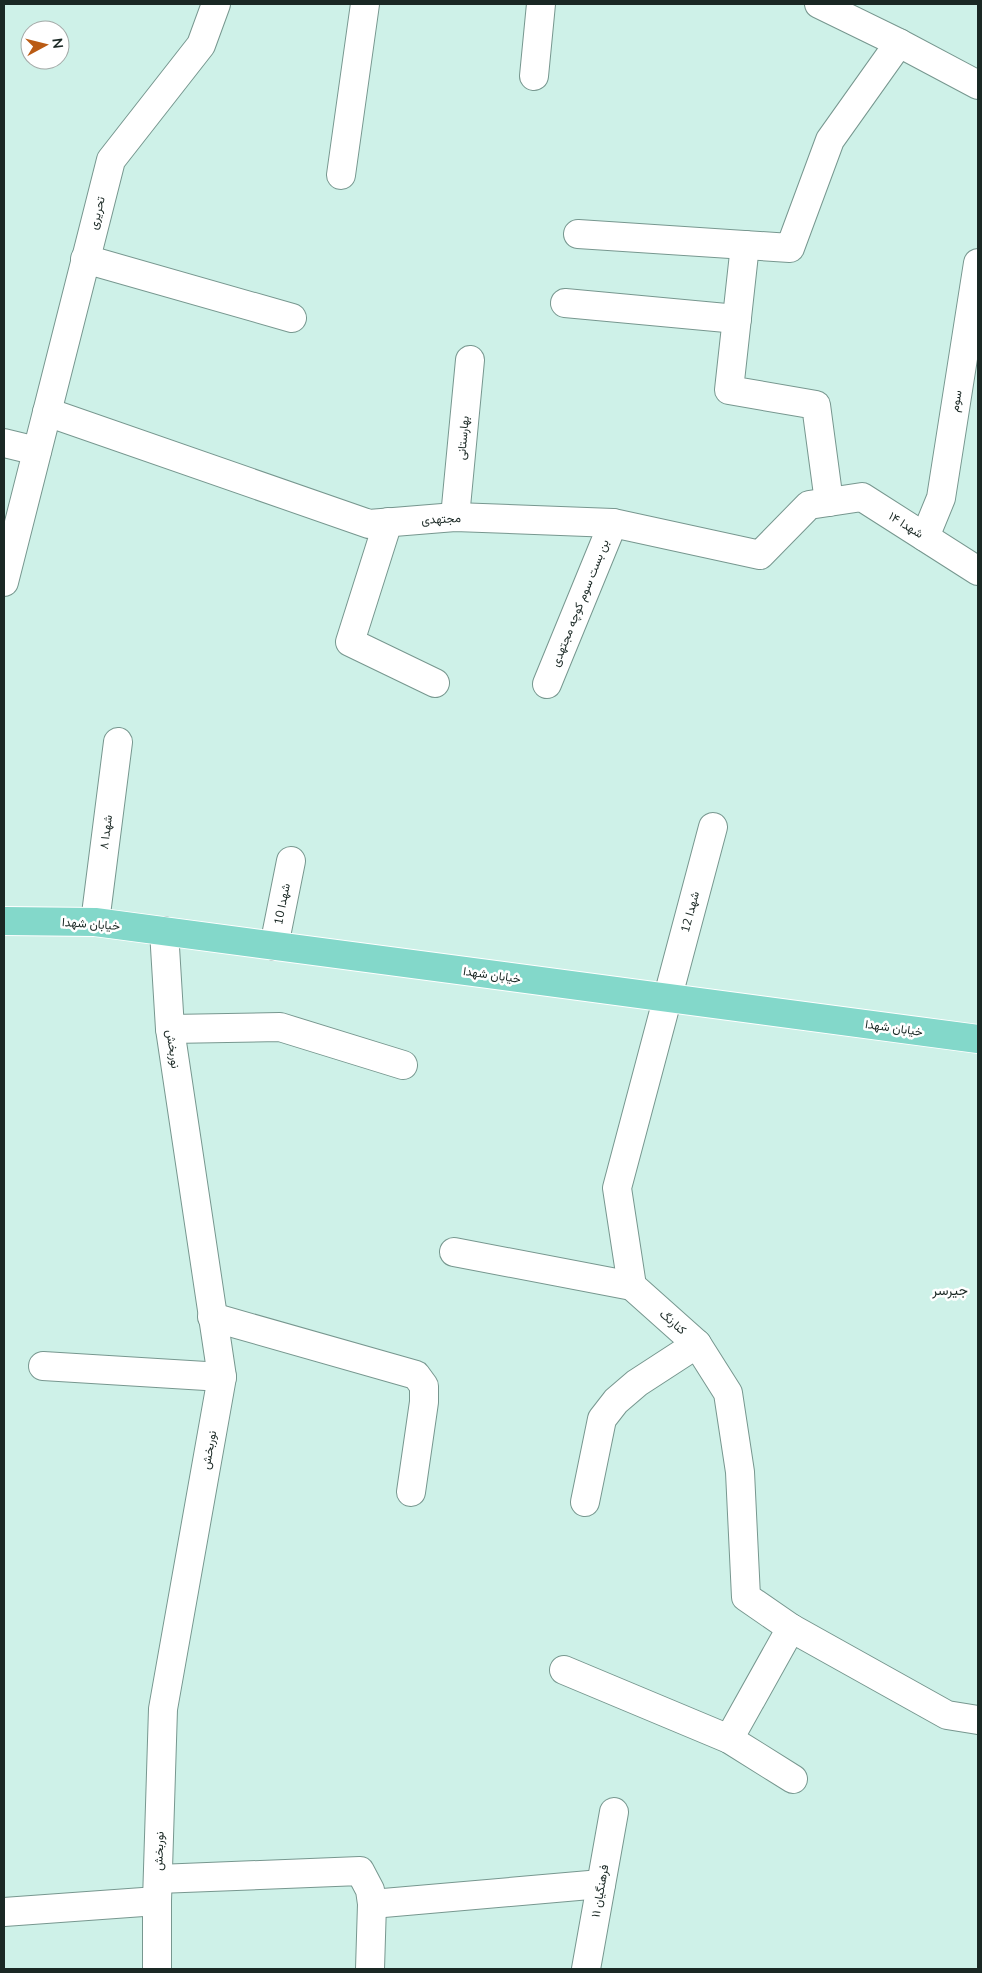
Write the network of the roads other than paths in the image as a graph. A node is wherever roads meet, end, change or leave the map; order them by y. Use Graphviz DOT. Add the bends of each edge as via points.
graph roads {
  1 [pos="216,4"];
  2 [pos="365,4"];
  3 [pos="541,4"];
  4 [pos="819,4"];
  5 [pos="899,43"];
  6 [pos="534,76"];
  7 [pos="978,85"];
  8 [pos="341,175"];
  9 [pos="578,234"];
  10 [pos="745,245"];
  11 [pos="86,259"];
  12 [pos="978,263"];
  13 [pos="565,303"];
  14 [pos="292,318"];
  15 [pos="737,319"];
  16 [pos="470,360"];
  17 [pos="47,412"];
  18 [pos="4,443"];
  19 [pos="37,451"];
  20 [pos="829,502"];
  21 [pos="455,517"];
  22 [pos="388,522"];
  23 [pos="613,523"];
  24 [pos="925,537"];
  25 [pos="978,570"];
  26 [pos="4,582"];
  27 [pos="435,683"];
  28 [pos="547,684"];
  29 [pos="118,742"];
  30 [pos="714,827"];
  31 [pos="291,862"];
  32 [pos="4,916"];
  33 [pos="94,922"];
  34 [pos="164,931"];
  35 [pos="274,946"];
  36 [pos="666,998"];
  37 [pos="170,1029"];
  38 [pos="978,1039"];
  39 [pos="403,1065"];
  40 [pos="454,1252"];
  41 [pos="632,1286"];
  42 [pos="212,1317"];
  43 [pos="698,1344"];
  44 [pos="43,1366"];
  45 [pos="222,1377"];
  46 [pos="411,1492"];
  47 [pos="585,1502"];
  48 [pos="791,1628"];
  49 [pos="564,1670"];
  50 [pos="978,1720"];
  51 [pos="730,1739"];
  52 [pos="793,1778"];
  53 [pos="614,1812"];
  54 [pos="601,1884"];
  55 [pos="158,1890"];
  56 [pos="372,1904"];
  57 [pos="4,1912"];
  58 [pos="157,1969"];
  59 [pos="370,1969"];
  60 [pos="586,1969"];
  1 -- 11 [label="street, تحریری" via="201,45 110,160"];
  2 -- 8 [label="street"];
  3 -- 6 [label="street"];
  4 -- 5 [label="street"];
  5 -- 7 [label="street"];
  5 -- 10 [label="street" via="830,140 790,248"];
  9 -- 10 [label="street"];
  10 -- 15 [label="street"];
  11 -- 14 [label="street"];
  11 -- 17 [label="street, تحریری"];
  12 -- 24 [label="street, سوم" via="941,498"];
  13 -- 15 [label="street"];
  15 -- 20 [label="street" via="729,390 816,405"];
  16 -- 21 [label="street, بهارستانی"];
  17 -- 19 [label="street, تحریری"];
  17 -- 22 [label="street, مجتهدی" via="369,524"];
  18 -- 19 [label="street"];
  19 -- 26 [label="street, تحریری"];
  20 -- 23 [label="street, مجتهدی" via="809,505 760,555"];
  20 -- 24 [label="street, شهدا ۱۴" via="862,497"];
  21 -- 22 [label="street, مجتهدی"];
  21 -- 23 [label="street, مجتهدی"];
  22 -- 27 [label="street" via="350,642"];
  23 -- 28 [label="street, بن بست سوم کوچه مجتهدی"];
  24 -- 25 [label="street, شهدا ۱۴"];
  29 -- 33 [label="street, شهدا ۸"];
  30 -- 36 [label="street, شهدا 12"];
  31 -- 35 [label="street, شهدا 10"];
  32 -- 33 [label="main road, خیابان شهدا"];
  33 -- 34 [label="main road, خیابان شهدا"];
  34 -- 35 [label="main road, خیابان شهدا"];
  34 -- 37 [label="street, نوربخش"];
  35 -- 36 [label="main road, خیابان شهدا"];
  36 -- 38 [label="main road, خیابان شهدا"];
  36 -- 41 [label="street" via="616,1188"];
  37 -- 39 [label="street" via="280,1026"];
  37 -- 42 [label="street, نوربخش"];
  40 -- 41 [label="street"];
  41 -- 43 [label="street, کنارنگ"];
  42 -- 45 [label="street, نوربخش"];
  42 -- 46 [label="street" via="416,1375 424,1386 424,1402"];
  43 -- 47 [label="street" via="637,1382 602,1419"];
  43 -- 48 [label="street, کنارنگ" via="728,1393 740,1472 746,1597"];
  44 -- 45 [label="street"];
  45 -- 55 [label="street, نوربخش" via="164,1709"];
  48 -- 50 [label="street" via="947,1714"];
  48 -- 51 [label="street"];
  49 -- 51 [label="street"];
  51 -- 52 [label="street"];
  53 -- 54 [label="street, فرهنگیان ۱۱"];
  54 -- 56 [label="street"];
  54 -- 60 [label="street, فرهنگیان ۱۱"];
  55 -- 56 [label="street" via="360,1871 370,1890"];
  55 -- 57 [label="street"];
  55 -- 58 [label="street, نوربخش"];
  56 -- 59 [label="street"];
}
